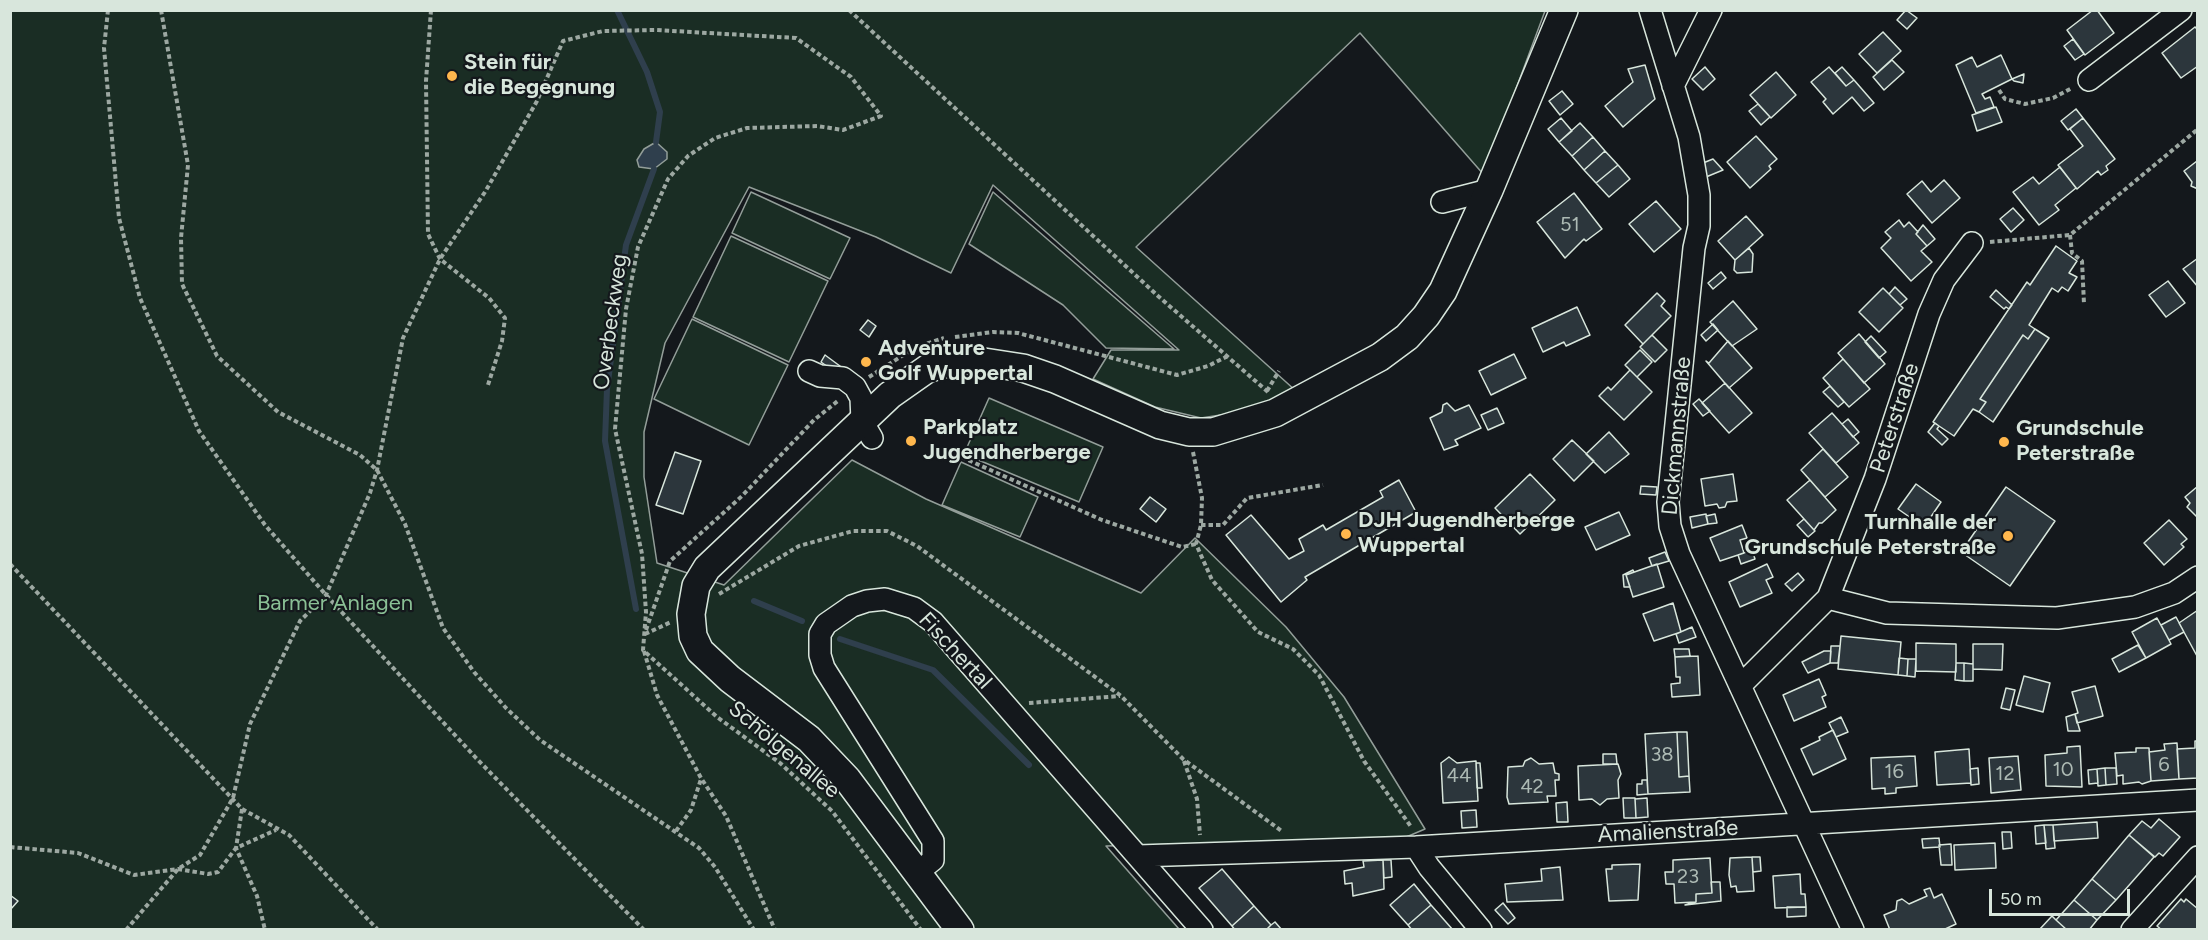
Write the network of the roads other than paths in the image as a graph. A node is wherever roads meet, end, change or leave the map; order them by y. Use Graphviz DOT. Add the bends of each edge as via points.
graph roads {
  1 [pos="1564,10"];
  2 [pos="1650,10"];
  3 [pos="1711,10"];
  4 [pos="2181,10"];
  5 [pos="2089,80"];
  6 [pos="1673,86"];
  7 [pos="1489,190"];
  8 [pos="1442,202"];
  9 [pos="1972,243"];
  10 [pos="808,370"];
  11 [pos="867,429"];
  12 [pos="2198,577"];
  13 [pos="1828,598"];
  14 [pos="1740,686"];
  15 [pos="2198,800"];
  16 [pos="1804,824"];
  17 [pos="1416,847"];
  18 [pos="1138,856"];
  19 [pos="2198,857"];
  20 [pos="918,872"];
  21 [pos="960,930"];
  22 [pos="1202,930"];
  23 [pos="1481,930"];
  24 [pos="1853,930"];
  25 [pos="2132,930"];
  1 -- 7 [label="main road"];
  2 -- 6 [label="street, Dickmannstraße"];
  3 -- 6 [label="street"];
  4 -- 5 [label="street"];
  6 -- 14 [label="street, Dickmannstraße" via="1689,137 1699,195 1699,226 1672,463 1670,526"];
  7 -- 8 [label="street"];
  7 -- 11 [label="main road" via="1443,291 1407,337 1350,375 1271,402 1229,429 1189,432 1160,425 1023,368 971,360 927,369 909,379"];
  9 -- 13 [label="street, Peterstraße" via="1944,280 1929,314 1875,479"];
  10 -- 11 [label="street" via="852,382 861,398"];
  11 -- 20 [label="main road" via="707,568 696,586 691,614 693,636 711,664 809,739 847,779"];
  12 -- 13 [label="street" via="2174,593 2134,607 2057,618 1887,613"];
  13 -- 14 [label="street, Peterstraße"];
  14 -- 16 [label="street, Dickmannstraße"];
  15 -- 16 [label="street, Amalienstraße"];
  16 -- 17 [label="street, Amalienstraße"];
  16 -- 24 [label="street, Dickmannstraße"];
  17 -- 18 [label="street, Amalienstraße"];
  17 -- 23 [label="street"];
  18 -- 20 [label="street, Fischertal" via="933,622 914,608 885,599 867,601 826,624 820,634 820,655 933,841 933,860"];
  18 -- 22 [label="street, Fischertal"];
  19 -- 25 [label="street"];
  20 -- 21 [label="main road"];
}
